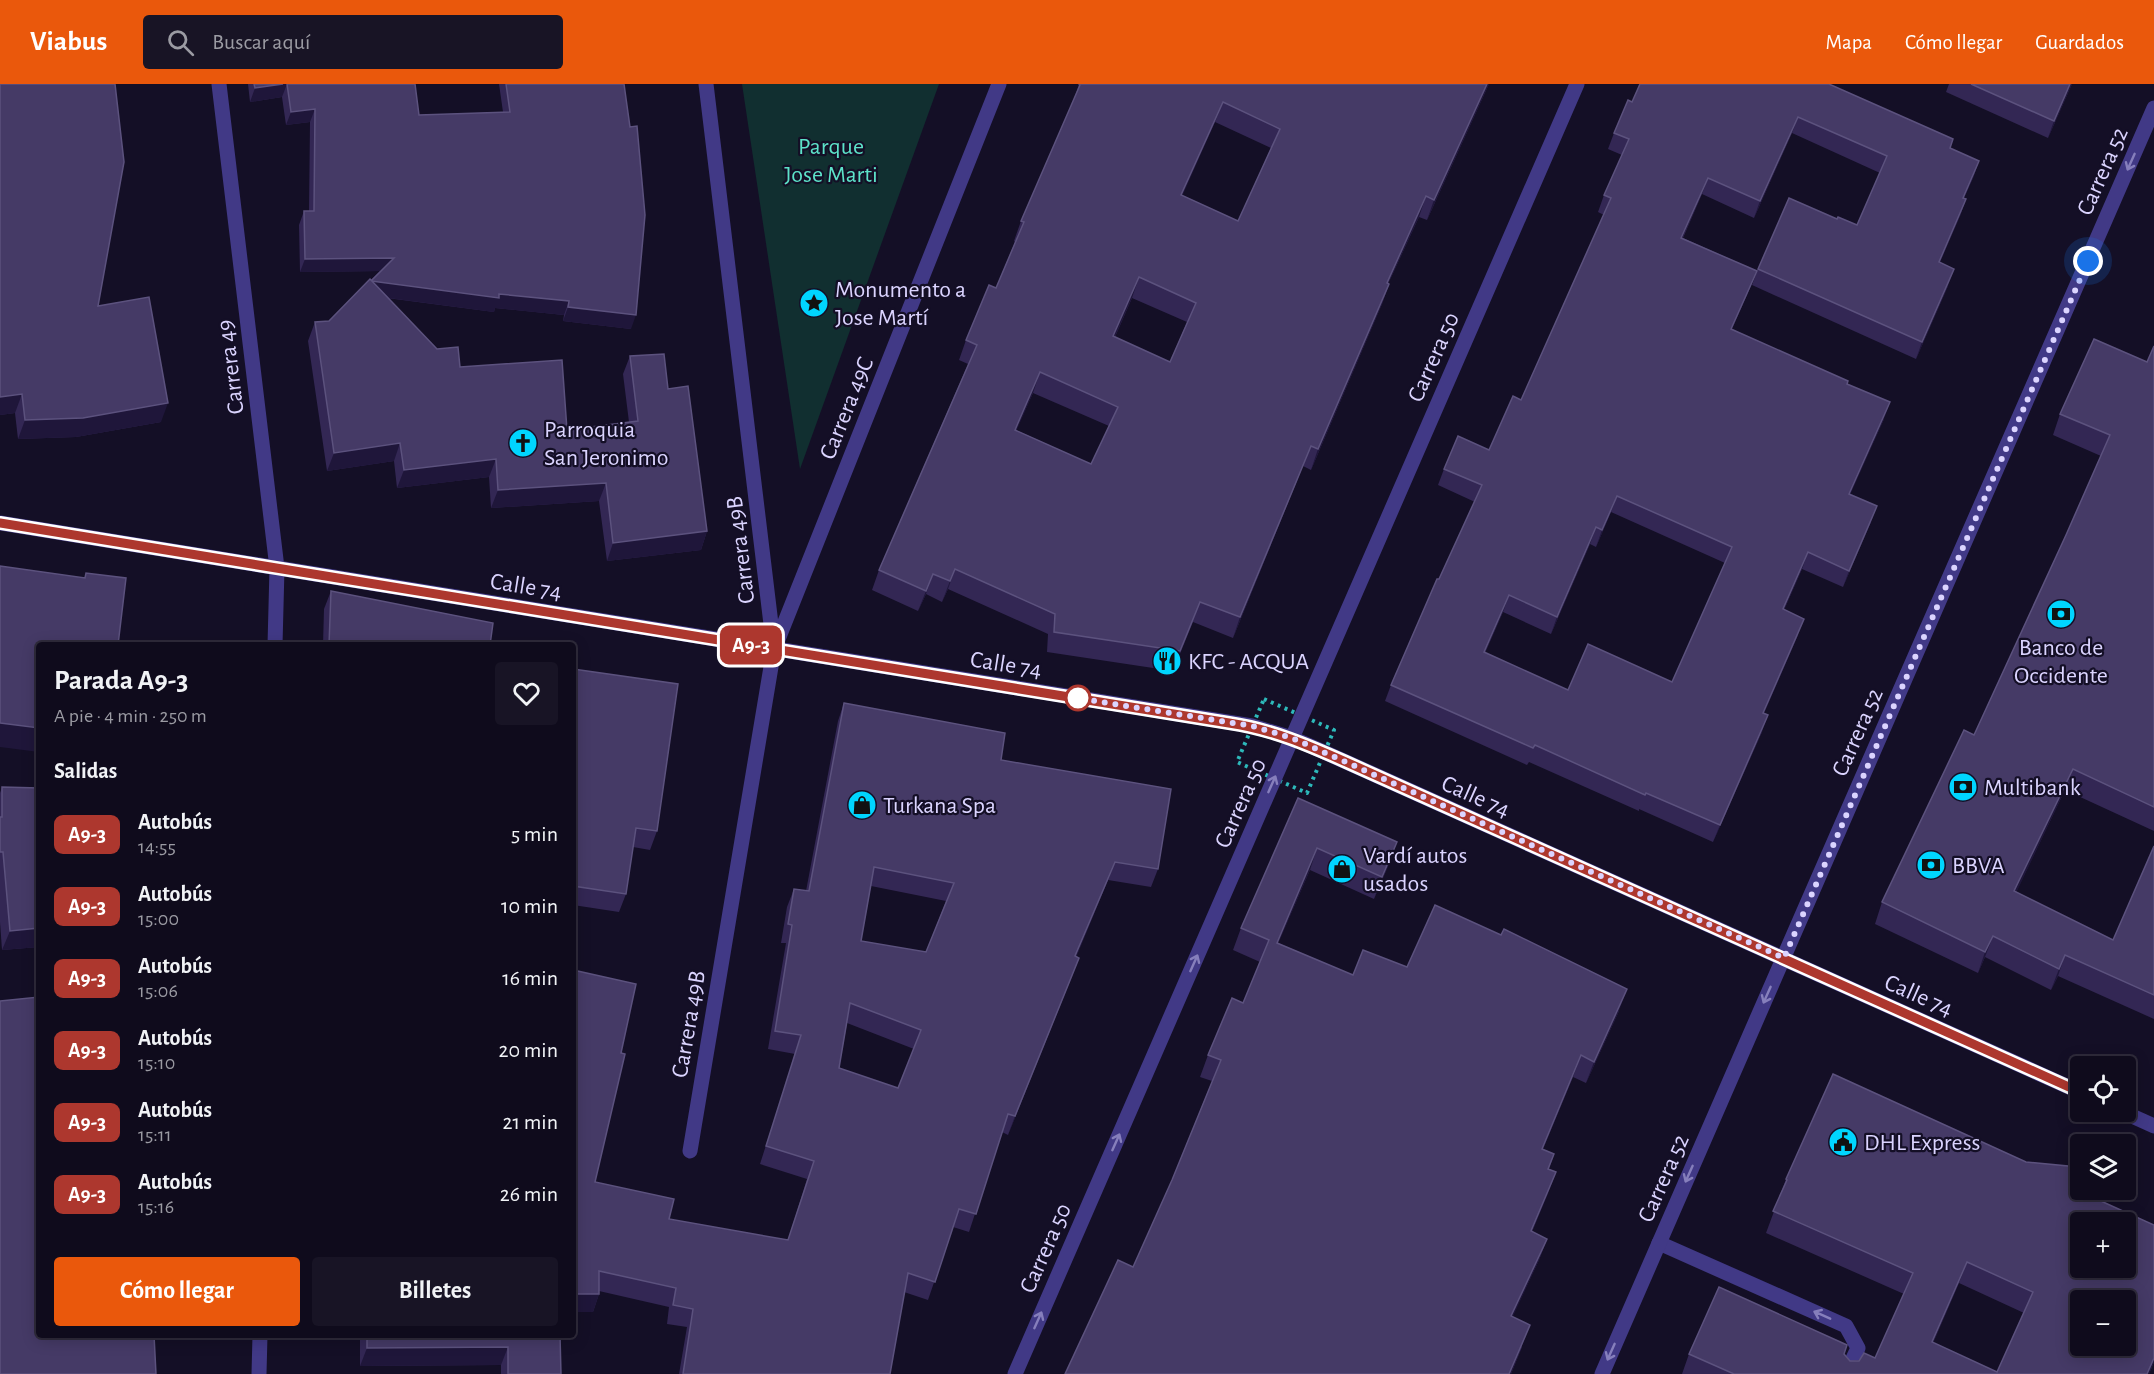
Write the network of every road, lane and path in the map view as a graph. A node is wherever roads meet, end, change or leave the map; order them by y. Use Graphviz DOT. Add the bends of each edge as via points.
graph roads {
  1 [pos="219,84"];
  2 [pos="706,84"];
  3 [pos="999,84"];
  4 [pos="1577,84"];
  5 [pos="2154,108"];
  6 [pos="0,523"];
  7 [pos="277,568"];
  8 [pos="275,642"];
  9 [pos="774,649"];
  10 [pos="1292,738"];
  11 [pos="1784,958"];
  12 [pos="2070,1087"];
  13 [pos="2136,1118"];
  14 [pos="2154,1126"];
  15 [pos="690,1151"];
  16 [pos="1659,1243"];
  17 [pos="260,1338"];
  18 [pos="259,1374"];
  19 [pos="1015,1374"];
  20 [pos="1602,1374"];
  21 [pos="1846,1374"];
  1 -- 7 [label="street, Carrera 49"];
  2 -- 9 [label="street, Carrera 49B"];
  3 -- 9 [label="street, Carrera 49C"];
  4 -- 10 [label="street, Carrera 50"];
  5 -- 11 [label="street, Carrera 52, one-way"];
  6 -- 7 [label="street, Calle 74"];
  7 -- 8 [label="street, Carrera 49"];
  7 -- 9 [label="street, Calle 74"];
  9 -- 10 [label="street, Calle 74" via="1252,726"];
  9 -- 15 [label="street, Carrera 49B"];
  10 -- 11 [label="street, Calle 74"];
  19 -- 10 [label="street, Carrera 50, one-way"];
  11 -- 12 [label="street, Calle 74"];
  11 -- 16 [label="street, Carrera 52, one-way"];
  13 -- 14 [label="street"];
  16 -- 20 [label="street, Carrera 52, one-way"];
  21 -- 16 [label="street, one-way" via="1858,1348 1846,1326"];
  17 -- 18 [label="street"];
}
